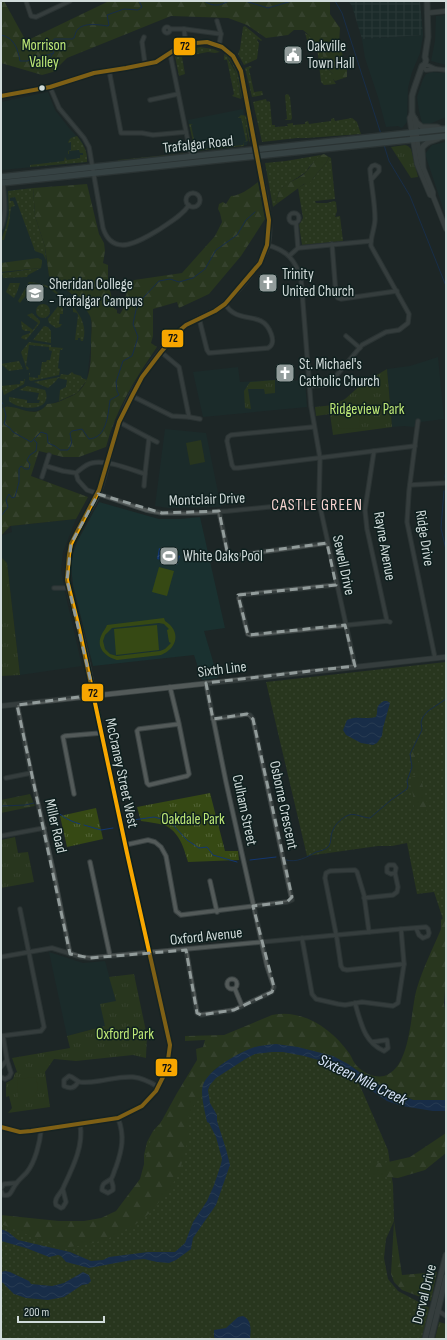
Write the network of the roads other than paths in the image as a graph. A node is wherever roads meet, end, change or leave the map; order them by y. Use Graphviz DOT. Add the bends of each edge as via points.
graph roads {
  1 [pos="26,1"];
  2 [pos="70,1"];
  3 [pos="427,1"];
  4 [pos="446,11"];
  5 [pos="427,13"];
  6 [pos="217,21"];
  7 [pos="170,29"];
  8 [pos="184,29"];
  9 [pos="221,34"];
  10 [pos="144,36"];
  11 [pos="186,45"];
  12 [pos="219,46"];
  13 [pos="170,54"];
  14 [pos="145,64"];
  15 [pos="422,66"];
  16 [pos="109,70"];
  17 [pos="446,70"];
  18 [pos="50,87"];
  19 [pos="178,94"];
  20 [pos="1,96"];
  21 [pos="150,100"];
  22 [pos="413,116"];
  23 [pos="444,129"];
  24 [pos="186,132"];
  25 [pos="414,133"];
  26 [pos="444,136"];
  27 [pos="415,140"];
  28 [pos="256,153"];
  29 [pos="191,156"];
  30 [pos="423,167"];
  31 [pos="92,170"];
  32 [pos="2,180"];
  33 [pos="371,180"];
  34 [pos="433,196"];
  35 [pos="189,205"];
  36 [pos="296,223"];
  37 [pos="1,228"];
  38 [pos="446,229"];
  39 [pos="371,241"];
  40 [pos="332,244"];
  41 [pos="267,245"];
  42 [pos="298,248"];
  43 [pos="289,256"];
  44 [pos="397,291"];
  45 [pos="225,304"];
  46 [pos="200,318"];
  47 [pos="346,336"];
  48 [pos="360,348"];
  49 [pos="161,352"];
  50 [pos="310,386"];
  51 [pos="132,396"];
  52 [pos="189,417"];
  53 [pos="200,419"];
  54 [pos="418,421"];
  55 [pos="119,422"];
  56 [pos="314,427"];
  57 [pos="149,438"];
  58 [pos="157,442"];
  59 [pos="415,446"];
  60 [pos="374,450"];
  61 [pos="49,455"];
  62 [pos="320,458"];
  63 [pos="107,464"];
  64 [pos="46,466"];
  65 [pos="76,473"];
  66 [pos="145,474"];
  67 [pos="42,477"];
  68 [pos="446,483"];
  69 [pos="410,485"];
  70 [pos="144,486"];
  71 [pos="98,494"];
  72 [pos="319,502"];
  73 [pos="219,511"];
  74 [pos="327,543"];
  75 [pos="336,585"];
  76 [pos="54,588"];
  77 [pos="69,588"];
  78 [pos="345,625"];
  79 [pos="446,656"];
  80 [pos="435,658"];
  81 [pos="355,666"];
  82 [pos="206,683"];
  83 [pos="170,687"];
  84 [pos="94,695"];
  85 [pos="17,705"];
  86 [pos="1,706"];
  87 [pos="213,719"];
  88 [pos="179,724"];
  89 [pos="101,732"];
  90 [pos="30,773"];
  91 [pos="6,778"];
  92 [pos="74,794"];
  93 [pos="44,828"];
  94 [pos="1,836"];
  95 [pos="125,844"];
  96 [pos="90,862"];
  97 [pos="395,873"];
  98 [pos="210,881"];
  99 [pos="364,898"];
  100 [pos="254,906"];
  101 [pos="20,910"];
  102 [pos="217,912"];
  103 [pos="416,928"];
  104 [pos="401,929"];
  105 [pos="369,932"];
  106 [pos="336,935"];
  107 [pos="302,938"];
  108 [pos="262,942"];
  109 [pos="186,950"];
  110 [pos="29,952"];
  111 [pos="149,953"];
  112 [pos="70,954"];
  113 [pos="110,956"];
  114 [pos="1,957"];
  115 [pos="404,964"];
  116 [pos="235,989"];
  117 [pos="355,1003"];
  118 [pos="242,1006"];
  119 [pos="2,1036"];
  120 [pos="372,1042"];
  121 [pos="7,1060"];
  122 [pos="1,1067"];
  123 [pos="1,1077"];
  124 [pos="78,1082"];
  125 [pos="158,1087"];
  126 [pos="118,1118"];
  127 [pos="80,1124"];
  128 [pos="1,1127"];
  129 [pos="41,1130"];
  130 [pos="111,1179"];
  131 [pos="16,1183"];
  132 [pos="1,1188"];
  133 [pos="63,1190"];
  134 [pos="1,1191"];
  135 [pos="446,1255"];
  136 [pos="446,1276"];
  137 [pos="435,1309"];
  138 [pos="446,1316"];
  139 [pos="425,1339"];
  140 [pos="431,1339"];
  1 -- 2 [label="street" via="31,16 36,17"];
  3 -- 5 [label="main road"];
  4 -- 5 [label="street"];
  5 -- 15 [label="main road" via="428,38 425,57 420,64"];
  6 -- 9 [label="street"];
  7 -- 8 [label="street"];
  8 -- 9 [label="street"];
  8 -- 11 [label="street"];
  9 -- 12 [label="street"];
  10 -- 14 [label="street" via="142,42"];
  11 -- 12 [label="street" via="202,42"];
  11 -- 13 [label="street"];
  12 -- 28 [label="street" via="233,56 240,68"];
  13 -- 14 [label="street" via="156,62"];
  13 -- 19 [label="street"];
  14 -- 16 [label="street"];
  15 -- 17 [label="street" via="426,70"];
  15 -- 22 [label="main road" via="412,94"];
  16 -- 18 [label="street" via="94,72"];
  16 -- 24 [label="street" via="121,133 153,135"];
  18 -- 20 [label="street"];
  18 -- 31 [label="street" via="59,108 87,142"];
  19 -- 21 [label="street"];
  19 -- 24 [label="street"];
  22 -- 23 [label="main road" via="422,127"];
  22 -- 25 [label="main road"];
  23 -- 25 [label="main road, Trafalgar Road"];
  24 -- 29 [label="street"];
  25 -- 27 [label="main road"];
  25 -- 28 [label="main road, Trafalgar Road"];
  26 -- 27 [label="main road, Trafalgar Road"];
  26 -- 30 [label="main road" via="426,143 422,148"];
  27 -- 28 [label="main road, Trafalgar Road"];
  27 -- 30 [label="street"];
  27 -- 34 [label="street" via="421,173 430,195"];
  28 -- 29 [label="main road, Trafalgar Road"];
  28 -- 31 [label="main road, Trafalgar Road"];
  28 -- 41 [label="street" via="269,220"];
  29 -- 31 [label="main road, Trafalgar Road"];
  30 -- 34 [label="street"];
  31 -- 32 [label="main road, Trafalgar Road"];
  31 -- 35 [label="street" via="103,228 108,238 119,245 141,241 180,216"];
  32 -- 37 [label="street" via="5,211"];
  33 -- 39 [label="street" via="375,219"];
  34 -- 38 [label="street"];
  36 -- 42 [label="street"];
  39 -- 40 [label="street"];
  39 -- 44 [label="street" via="371,246"];
  40 -- 42 [label="street"];
  40 -- 44 [label="street" via="338,298"];
  41 -- 43 [label="street, Sewell Drive"];
  41 -- 45 [label="street" via="260,263"];
  42 -- 43 [label="street"];
  43 -- 50 [label="street, Sewell Drive" via="297,265 301,278"];
  44 -- 48 [label="street" via="409,314 408,323 399,330 386,332"];
  45 -- 46 [label="street"];
  45 -- 46 [label="street" via="234,313 266,324 270,331 271,346 209,353"];
  46 -- 49 [label="street" via="180,330"];
  47 -- 48 [label="street"];
  48 -- 50 [label="street" via="332,382"];
  49 -- 51 [label="street"];
  49 -- 52 [label="street" via="180,367"];
  50 -- 56 [label="street, Sewell Drive"];
  51 -- 52 [label="street" via="172,416"];
  51 -- 55 [label="street"];
  52 -- 53 [label="street"];
  54 -- 59 [label="street, Ridge Drive"];
  55 -- 57 [label="street"];
  55 -- 63 [label="street"];
  56 -- 62 [label="street, Sewell Drive"];
  56 -- 62 [label="street" via="231,435 227,441 234,468"];
  57 -- 58 [label="street"];
  57 -- 66 [label="street"];
  59 -- 60 [label="street"];
  59 -- 69 [label="street, Ridge Drive"];
  60 -- 62 [label="street"];
  60 -- 78 [label="street, Rayne Avenue" via="365,510 388,621"];
  61 -- 64 [label="street"];
  62 -- 72 [label="street, Sewell Drive"];
  63 -- 65 [label="street" via="92,463"];
  63 -- 66 [label="street"];
  63 -- 71 [label="street"];
  64 -- 65 [label="street"];
  64 -- 67 [label="street"];
  65 -- 71 [label="street, Montclair Drive" via="81,486"];
  66 -- 70 [label="street"];
  68 -- 69 [label="street"];
  69 -- 80 [label="street, Ridge Drive" via="407,522"];
  71 -- 73 [label="street, Montclair Drive" via="162,513"];
  71 -- 77 [label="street" via="71,544 67,580"];
  72 -- 73 [label="street, Montclair Drive"];
  72 -- 74 [label="street, Sewell Drive"];
  73 -- 74 [label="street" via="228,553 231,556"];
  74 -- 75 [label="street, Sewell Drive"];
  75 -- 78 [label="street, Sewell Drive"];
  75 -- 78 [label="street, Rayne Avenue" via="241,595 239,598 250,635"];
  76 -- 77 [label="street"];
  77 -- 84 [label="street"];
  78 -- 81 [label="street, Sewell Drive"];
  79 -- 80 [label="street, Sixth Line"];
  80 -- 81 [label="street, Sixth Line"];
  81 -- 82 [label="street, Sixth Line"];
  82 -- 83 [label="street, Sixth Line"];
  82 -- 87 [label="street, Culham Street"];
  83 -- 84 [label="street, Sixth Line"];
  83 -- 88 [label="street"];
  84 -- 85 [label="street, Sixth Line"];
  84 -- 89 [label="street, McCraney Street West"];
  85 -- 86 [label="street, Sixth Line"];
  85 -- 90 [label="street, Miller Road"];
  87 -- 100 [label="street, Culham Street"];
  87 -- 100 [label="street, Osborne Crescent" via="247,714 253,719 292,900"];
  88 -- 88 [label="street" via="189,774 149,785 137,731"];
  89 -- 92 [label="street" via="63,737"];
  89 -- 95 [label="street, McCraney Street West"];
  90 -- 91 [label="street"];
  90 -- 93 [label="street, Miller Road"];
  93 -- 94 [label="street"];
  93 -- 112 [label="street, Miller Road"];
  95 -- 102 [label="street" via="148,840 161,847 166,856 178,913 181,915"];
  95 -- 111 [label="street, McCraney Street West"];
  96 -- 113 [label="street"];
  97 -- 99 [label="street" via="397,892 393,895"];
  98 -- 102 [label="street"];
  99 -- 105 [label="street"];
  99 -- 106 [label="street" via="355,870 330,871 326,874"];
  100 -- 102 [label="street"];
  100 -- 108 [label="street, Culham Street"];
  101 -- 110 [label="street"];
  103 -- 104 [label="street, Oxford Avenue"];
  104 -- 105 [label="street, Oxford Avenue"];
  104 -- 115 [label="street"];
  105 -- 106 [label="street, Oxford Avenue"];
  106 -- 107 [label="street, Oxford Avenue"];
  106 -- 115 [label="street" via="343,969"];
  107 -- 108 [label="street, Oxford Avenue"];
  107 -- 117 [label="street" via="312,994 316,999 338,1004"];
  108 -- 109 [label="street, Oxford Avenue"];
  108 -- 118 [label="street, Culham Street" via="274,989"];
  109 -- 111 [label="street, Oxford Avenue"];
  109 -- 118 [label="street" via="197,1013 201,1015 234,1010"];
  110 -- 112 [label="street, Oxford Avenue" via="52,948"];
  110 -- 114 [label="street, Oxford Avenue"];
  110 -- 119 [label="street" via="44,1027 42,1031"];
  111 -- 113 [label="street, Oxford Avenue"];
  111 -- 125 [label="street, McCraney Street West" via="170,1045 167,1067"];
  112 -- 113 [label="street, Oxford Avenue" via="81,958"];
  115 -- 117 [label="street" via="396,1006 370,1002"];
  116 -- 118 [label="street"];
  117 -- 120 [label="street" via="364,1032"];
  119 -- 121 [label="street"];
  121 -- 122 [label="street"];
  121 -- 123 [label="street" via="11,1073 5,1079"];
  124 -- 125 [label="street" via="134,1076"];
  125 -- 126 [label="street, McCraney Street West" via="142,1106"];
  126 -- 127 [label="street, McCraney Street West"];
  126 -- 130 [label="street" via="122,1137 121,1153"];
  127 -- 129 [label="street, McCraney Street West"];
  127 -- 133 [label="street" via="79,1149"];
  128 -- 129 [label="street, McCraney Street West" via="20,1132"];
  129 -- 131 [label="street" via="40,1142 28,1172"];
  131 -- 132 [label="street" via="4,1184"];
  131 -- 134 [label="street" via="8,1196 3,1195"];
  133 -- 133 [label="street" via="66,1202 65,1206 60,1208 56,1205 55,1199"];
  135 -- 137 [label="main road, Dorval Drive"];
  136 -- 137 [label="main road, Dorval Drive"];
  137 -- 138 [label="street"];
  137 -- 139 [label="main road, Dorval Drive"];
  137 -- 140 [label="main road, Dorval Drive"];
}
